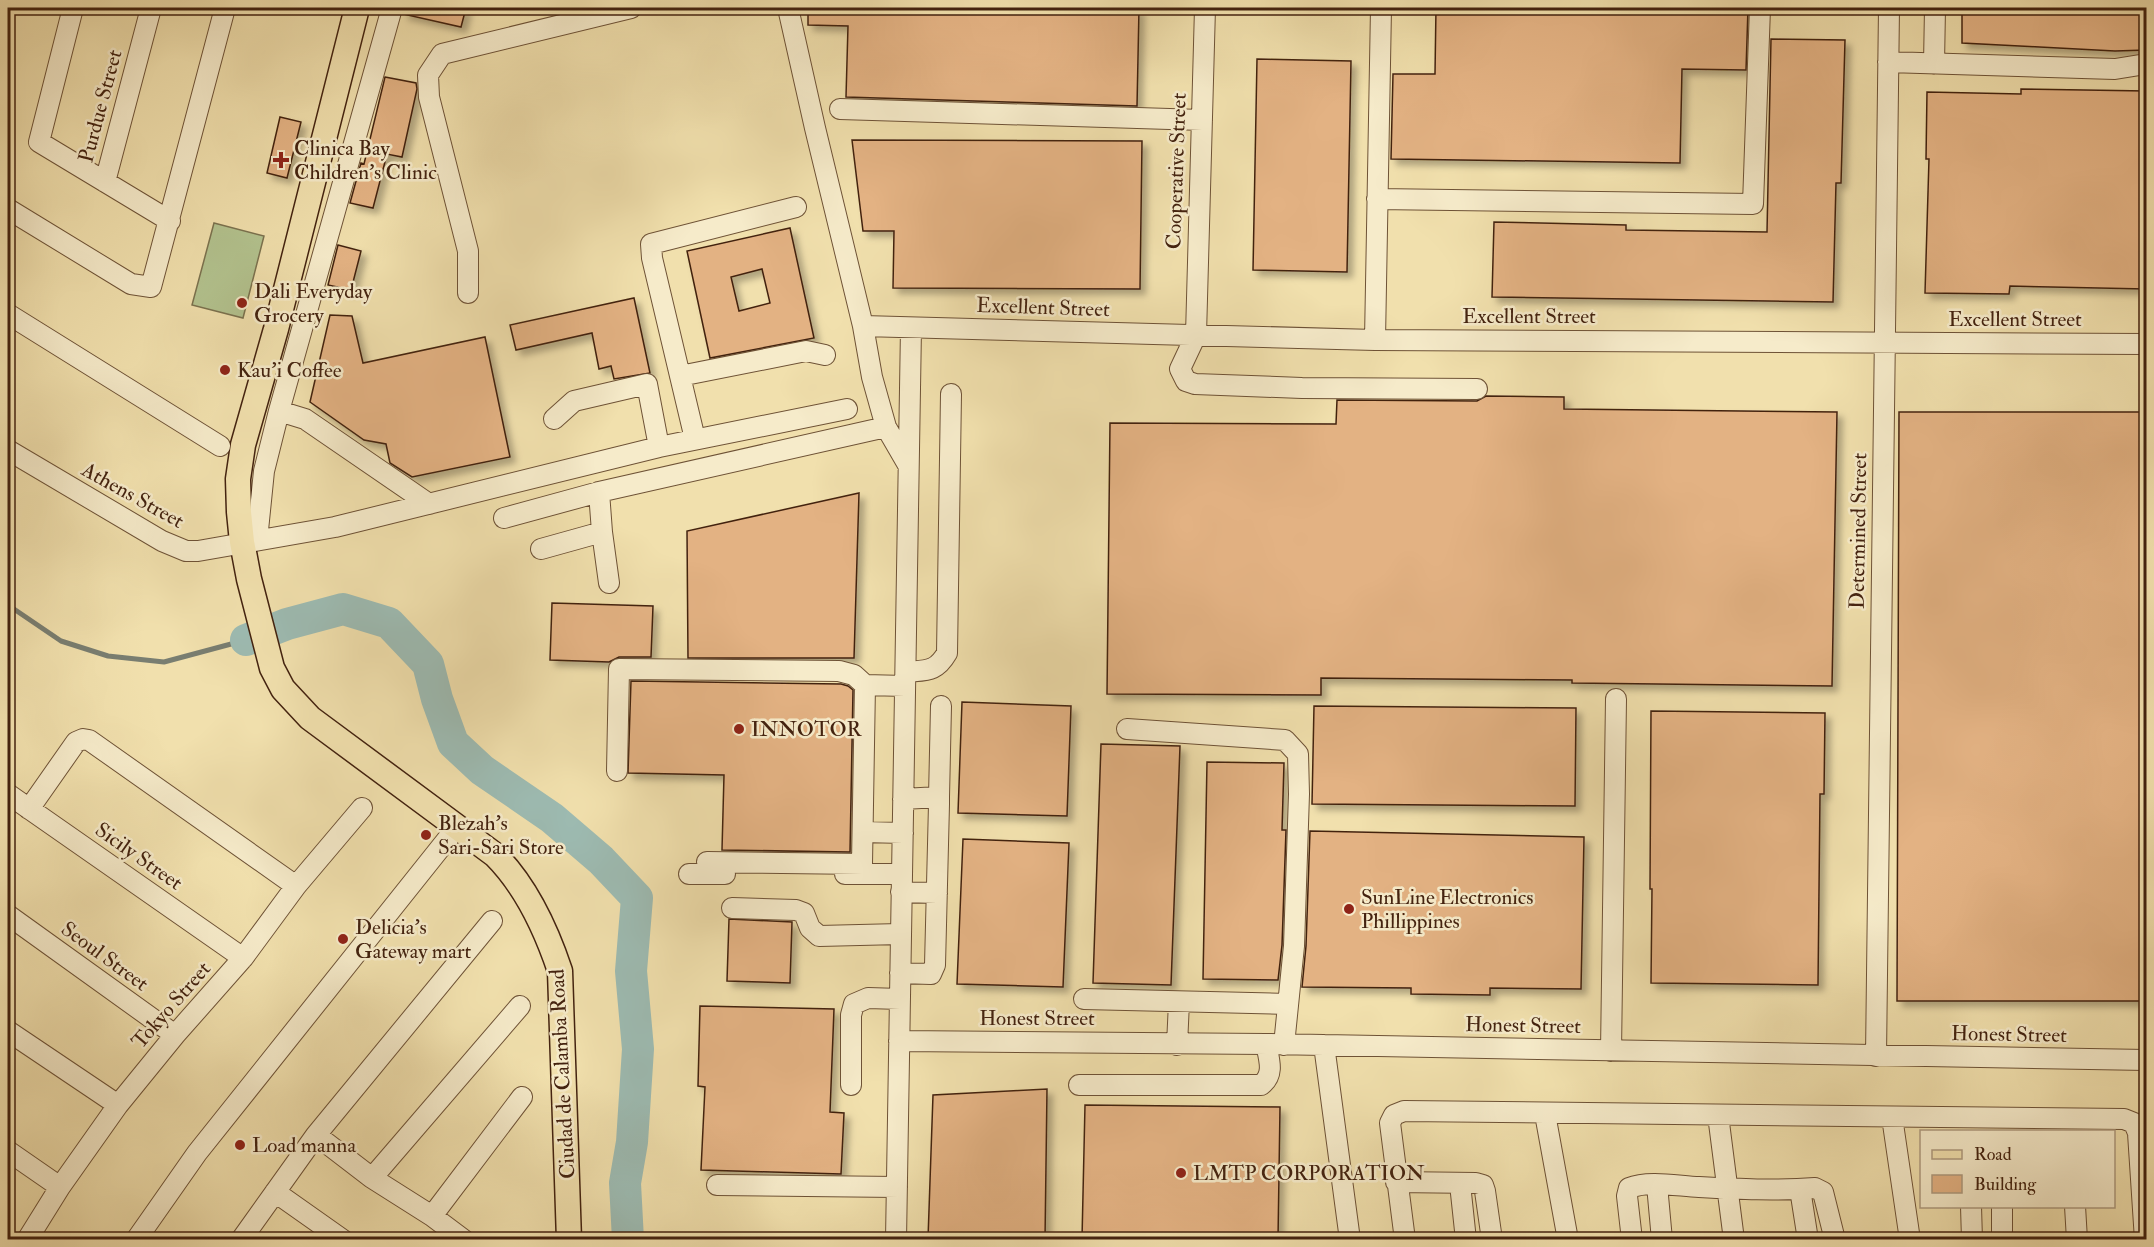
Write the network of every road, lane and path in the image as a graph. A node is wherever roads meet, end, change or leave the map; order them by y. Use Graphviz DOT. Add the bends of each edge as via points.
graph roads {
  1 [pos="73,8"];
  2 [pos="151,8"];
  3 [pos="225,8"];
  4 [pos="357,8"];
  5 [pos="392,8"];
  6 [pos="631,8"];
  7 [pos="788,8"];
  8 [pos="1205,8"];
  9 [pos="1381,8"];
  10 [pos="1760,8"];
  11 [pos="1889,8"];
  12 [pos="1935,8"];
  13 [pos="1888,62"];
  14 [pos="1934,64"];
  15 [pos="2146,64"];
  16 [pos="840,109"];
  17 [pos="1202,120"];
  18 [pos="105,182"];
  19 [pos="1377,199"];
  20 [pos="796,207"];
  21 [pos="8,209"];
  22 [pos="170,221"];
  23 [pos="468,293"];
  24 [pos="8,314"];
  25 [pos="863,326"];
  26 [pos="911,328"];
  27 [pos="1196,335"];
  28 [pos="1375,340"];
  29 [pos="1885,342"];
  30 [pos="2146,344"];
  31 [pos="825,356"];
  32 [pos="680,376"];
  33 [pos="1477,389"];
  34 [pos="951,394"];
  35 [pos="847,409"];
  36 [pos="279,411"];
  37 [pos="554,419"];
  38 [pos="886,427"];
  39 [pos="695,439"];
  40 [pos="220,446"];
  41 [pos="659,447"];
  42 [pos="8,450"];
  43 [pos="909,467"];
  44 [pos="599,492"];
  45 [pos="429,504"];
  46 [pos="504,518"];
  47 [pos="602,532"];
  48 [pos="250,541"];
  49 [pos="541,549"];
  50 [pos="609,583"];
  51 [pos="906,679"];
  52 [pos="865,685"];
  53 [pos="1616,699"];
  54 [pos="942,706"];
  55 [pos="1127,729"];
  56 [pos="617,771"];
  57 [pos="8,794"];
  58 [pos="939,797"];
  59 [pos="903,799"];
  60 [pos="362,808"];
  61 [pos="29,809"];
  62 [pos="457,827"];
  63 [pos="862,832"];
  64 [pos="903,833"];
  65 [pos="707,862"];
  66 [pos="689,874"];
  67 [pos="901,883"];
  68 [pos="296,886"];
  69 [pos="937,893"];
  70 [pos="732,908"];
  71 [pos="8,915"];
  72 [pos="492,921"];
  73 [pos="900,934"];
  74 [pos="243,958"];
  75 [pos="900,973"];
  76 [pos="900,999"];
  77 [pos="1084,999"];
  78 [pos="1179,1002"];
  79 [pos="1288,1004"];
  80 [pos="520,1006"];
  81 [pos="8,1031"];
  82 [pos="175,1035"];
  83 [pos="899,1041"];
  84 [pos="1275,1044"];
  85 [pos="1177,1045"];
  86 [pos="1324,1045"];
  87 [pos="1611,1051"];
  88 [pos="1876,1056"];
  89 [pos="2146,1060"];
  90 [pos="851,1085"];
  91 [pos="1079,1085"];
  92 [pos="522,1097"];
  93 [pos="118,1105"];
  94 [pos="1545,1114"];
  95 [pos="1718,1115"];
  96 [pos="1892,1117"];
  97 [pos="2072,1124"];
  98 [pos="316,1135"];
  99 [pos="8,1151"];
  100 [pos="372,1178"];
  101 [pos="1396,1182"];
  102 [pos="1460,1184"];
  103 [pos="717,1185"];
  104 [pos="1657,1185"];
  105 [pos="60,1187"];
  106 [pos="897,1187"];
  107 [pos="1727,1188"];
  108 [pos="1800,1190"];
  109 [pos="275,1192"];
  110 [pos="1971,1208"];
  111 [pos="2002,1208"];
  112 [pos="2075,1208"];
  113 [pos="432,1216"];
  114 [pos="27,1239"];
  115 [pos="136,1239"];
  116 [pos="241,1239"];
  117 [pos="343,1239"];
  118 [pos="464,1239"];
  119 [pos="569,1239"];
  120 [pos="896,1239"];
  121 [pos="1350,1239"];
  122 [pos="1405,1239"];
  123 [pos="1466,1239"];
  124 [pos="1492,1239"];
  125 [pos="1569,1239"];
  126 [pos="1632,1239"];
  127 [pos="1662,1239"];
  128 [pos="1734,1239"];
  129 [pos="1808,1239"];
  130 [pos="1835,1239"];
  131 [pos="1910,1239"];
  132 [pos="1972,1239"];
  133 [pos="2002,1239"];
  134 [pos="2077,1239"];
  135 [pos="2145,1239"];
  1 -- 18 [label="street" via="39,142"];
  2 -- 18 [label="street, Purdue Street"];
  3 -- 22 [label="street"];
  4 -- 48 [label="main road, Ciudad de Calamba Road" via="243,445 239,512"];
  5 -- 36 [label="street"];
  6 -- 23 [label="street" via="442,54 428,75 429,97 468,250"];
  7 -- 25 [label="street"];
  8 -- 17 [label="street, Cooperative Street"];
  9 -- 19 [label="street"];
  10 -- 19 [label="street" via="1753,204"];
  11 -- 13 [label="street, Determined Street"];
  12 -- 14 [label="street"];
  13 -- 14 [label="street"];
  13 -- 29 [label="street, Determined Street"];
  14 -- 15 [label="street" via="2115,69"];
  16 -- 17 [label="street"];
  17 -- 27 [label="street, Cooperative Street"];
  18 -- 22 [label="street"];
  19 -- 28 [label="street"];
  20 -- 32 [label="street" via="651,244"];
  21 -- 22 [label="street" via="131,284 152,287"];
  24 -- 40 [label="street"];
  25 -- 26 [label="street, Excellent Street"];
  25 -- 38 [label="street"];
  26 -- 27 [label="street, Excellent Street"];
  26 -- 43 [label="street"];
  27 -- 28 [label="street, Excellent Street"];
  27 -- 33 [label="street" via="1180,369 1186,381 1195,384"];
  28 -- 29 [label="street, Excellent Street"];
  29 -- 30 [label="street, Excellent Street"];
  29 -- 88 [label="street, Determined Street"];
  31 -- 32 [label="street" via="806,351"];
  32 -- 39 [label="street"];
  34 -- 51 [label="street" via="947,653 932,670"];
  35 -- 39 [label="street, Athens Street"];
  36 -- 45 [label="street" via="304,419"];
  36 -- 48 [label="street"];
  37 -- 41 [label="street" via="574,401 647,384"];
  38 -- 43 [label="street"];
  38 -- 44 [label="street"];
  39 -- 41 [label="street, Athens Street"];
  41 -- 45 [label="street, Athens Street"];
  42 -- 48 [label="street, Athens Street" via="173,547 198,551"];
  43 -- 51 [label="street"];
  44 -- 46 [label="street"];
  44 -- 47 [label="street"];
  45 -- 48 [label="street, Athens Street" via="335,527"];
  47 -- 49 [label="street"];
  47 -- 50 [label="street"];
  48 -- 62 [label="main road, Ciudad de Calamba Road" via="249,579 272,668 283,689 310,718"];
  51 -- 52 [label="street"];
  51 -- 59 [label="street"];
  52 -- 56 [label="street" via="854,675 839,671 619,669"];
  52 -- 63 [label="street"];
  53 -- 87 [label="street"];
  54 -- 58 [label="street"];
  55 -- 79 [label="street" via="1285,740 1298,754 1294,946"];
  57 -- 61 [label="street, Sicily Street"];
  58 -- 59 [label="street"];
  58 -- 69 [label="street"];
  59 -- 64 [label="street"];
  60 -- 68 [label="street, Tokyo Street"];
  61 -- 68 [label="street" via="76,742 89,740"];
  61 -- 74 [label="street, Sicily Street"];
  62 -- 115 [label="street" via="197,1153"];
  62 -- 119 [label="main road, Ciudad de Calamba Road" via="495,855 520,885 548,936 560,972"];
  63 -- 64 [label="street"];
  63 -- 65 [label="street" via="862,864"];
  64 -- 67 [label="street"];
  66 -- 67 [label="street"];
  67 -- 69 [label="street"];
  67 -- 73 [label="street"];
  68 -- 74 [label="street, Tokyo Street"];
  69 -- 75 [label="street" via="933,970 930,974"];
  70 -- 73 [label="street" via="796,910 804,913 810,928 819,936"];
  71 -- 82 [label="street, Seoul Street"];
  72 -- 98 [label="street"];
  73 -- 75 [label="street"];
  74 -- 82 [label="street, Tokyo Street"];
  75 -- 76 [label="street"];
  76 -- 83 [label="street"];
  76 -- 90 [label="street" via="868,998 854,1004"];
  77 -- 78 [label="street"];
  78 -- 79 [label="street"];
  78 -- 85 [label="street"];
  79 -- 84 [label="street"];
  80 -- 100 [label="street"];
  81 -- 93 [label="street"];
  82 -- 93 [label="street, Tokyo Street"];
  83 -- 85 [label="street, Honest Street"];
  83 -- 106 [label="street"];
  84 -- 85 [label="street, Honest Street"];
  84 -- 86 [label="street, Honest Street"];
  84 -- 91 [label="street" via="1271,1070 1261,1085"];
  86 -- 87 [label="street, Honest Street"];
  86 -- 121 [label="street"];
  87 -- 88 [label="street, Honest Street"];
  88 -- 89 [label="street, Honest Street"];
  92 -- 113 [label="street"];
  93 -- 105 [label="street, Tokyo Street"];
  94 -- 95 [label="street"];
  94 -- 101 [label="street" via="1394,1114 1390,1123"];
  94 -- 125 [label="street"];
  95 -- 96 [label="street"];
  95 -- 107 [label="street"];
  96 -- 97 [label="street"];
  96 -- 131 [label="street"];
  97 -- 135 [label="street" via="2124,1119 2134,1123 2138,1133"];
  98 -- 100 [label="street"];
  98 -- 109 [label="street"];
  99 -- 105 [label="street"];
  100 -- 113 [label="street"];
  101 -- 102 [label="street"];
  101 -- 122 [label="street"];
  102 -- 123 [label="street"];
  102 -- 124 [label="street" via="1483,1185"];
  103 -- 106 [label="street"];
  104 -- 107 [label="street"];
  104 -- 126 [label="street" via="1629,1188"];
  104 -- 127 [label="street"];
  105 -- 114 [label="street, Tokyo Street"];
  106 -- 120 [label="street"];
  107 -- 108 [label="street"];
  107 -- 128 [label="street"];
  108 -- 129 [label="street"];
  108 -- 130 [label="street" via="1815,1188 1823,1192"];
  109 -- 116 [label="street"];
  109 -- 117 [label="street"];
  110 -- 132 [label="street"];
  111 -- 133 [label="street"];
  112 -- 134 [label="street"];
  113 -- 118 [label="street"];
}
